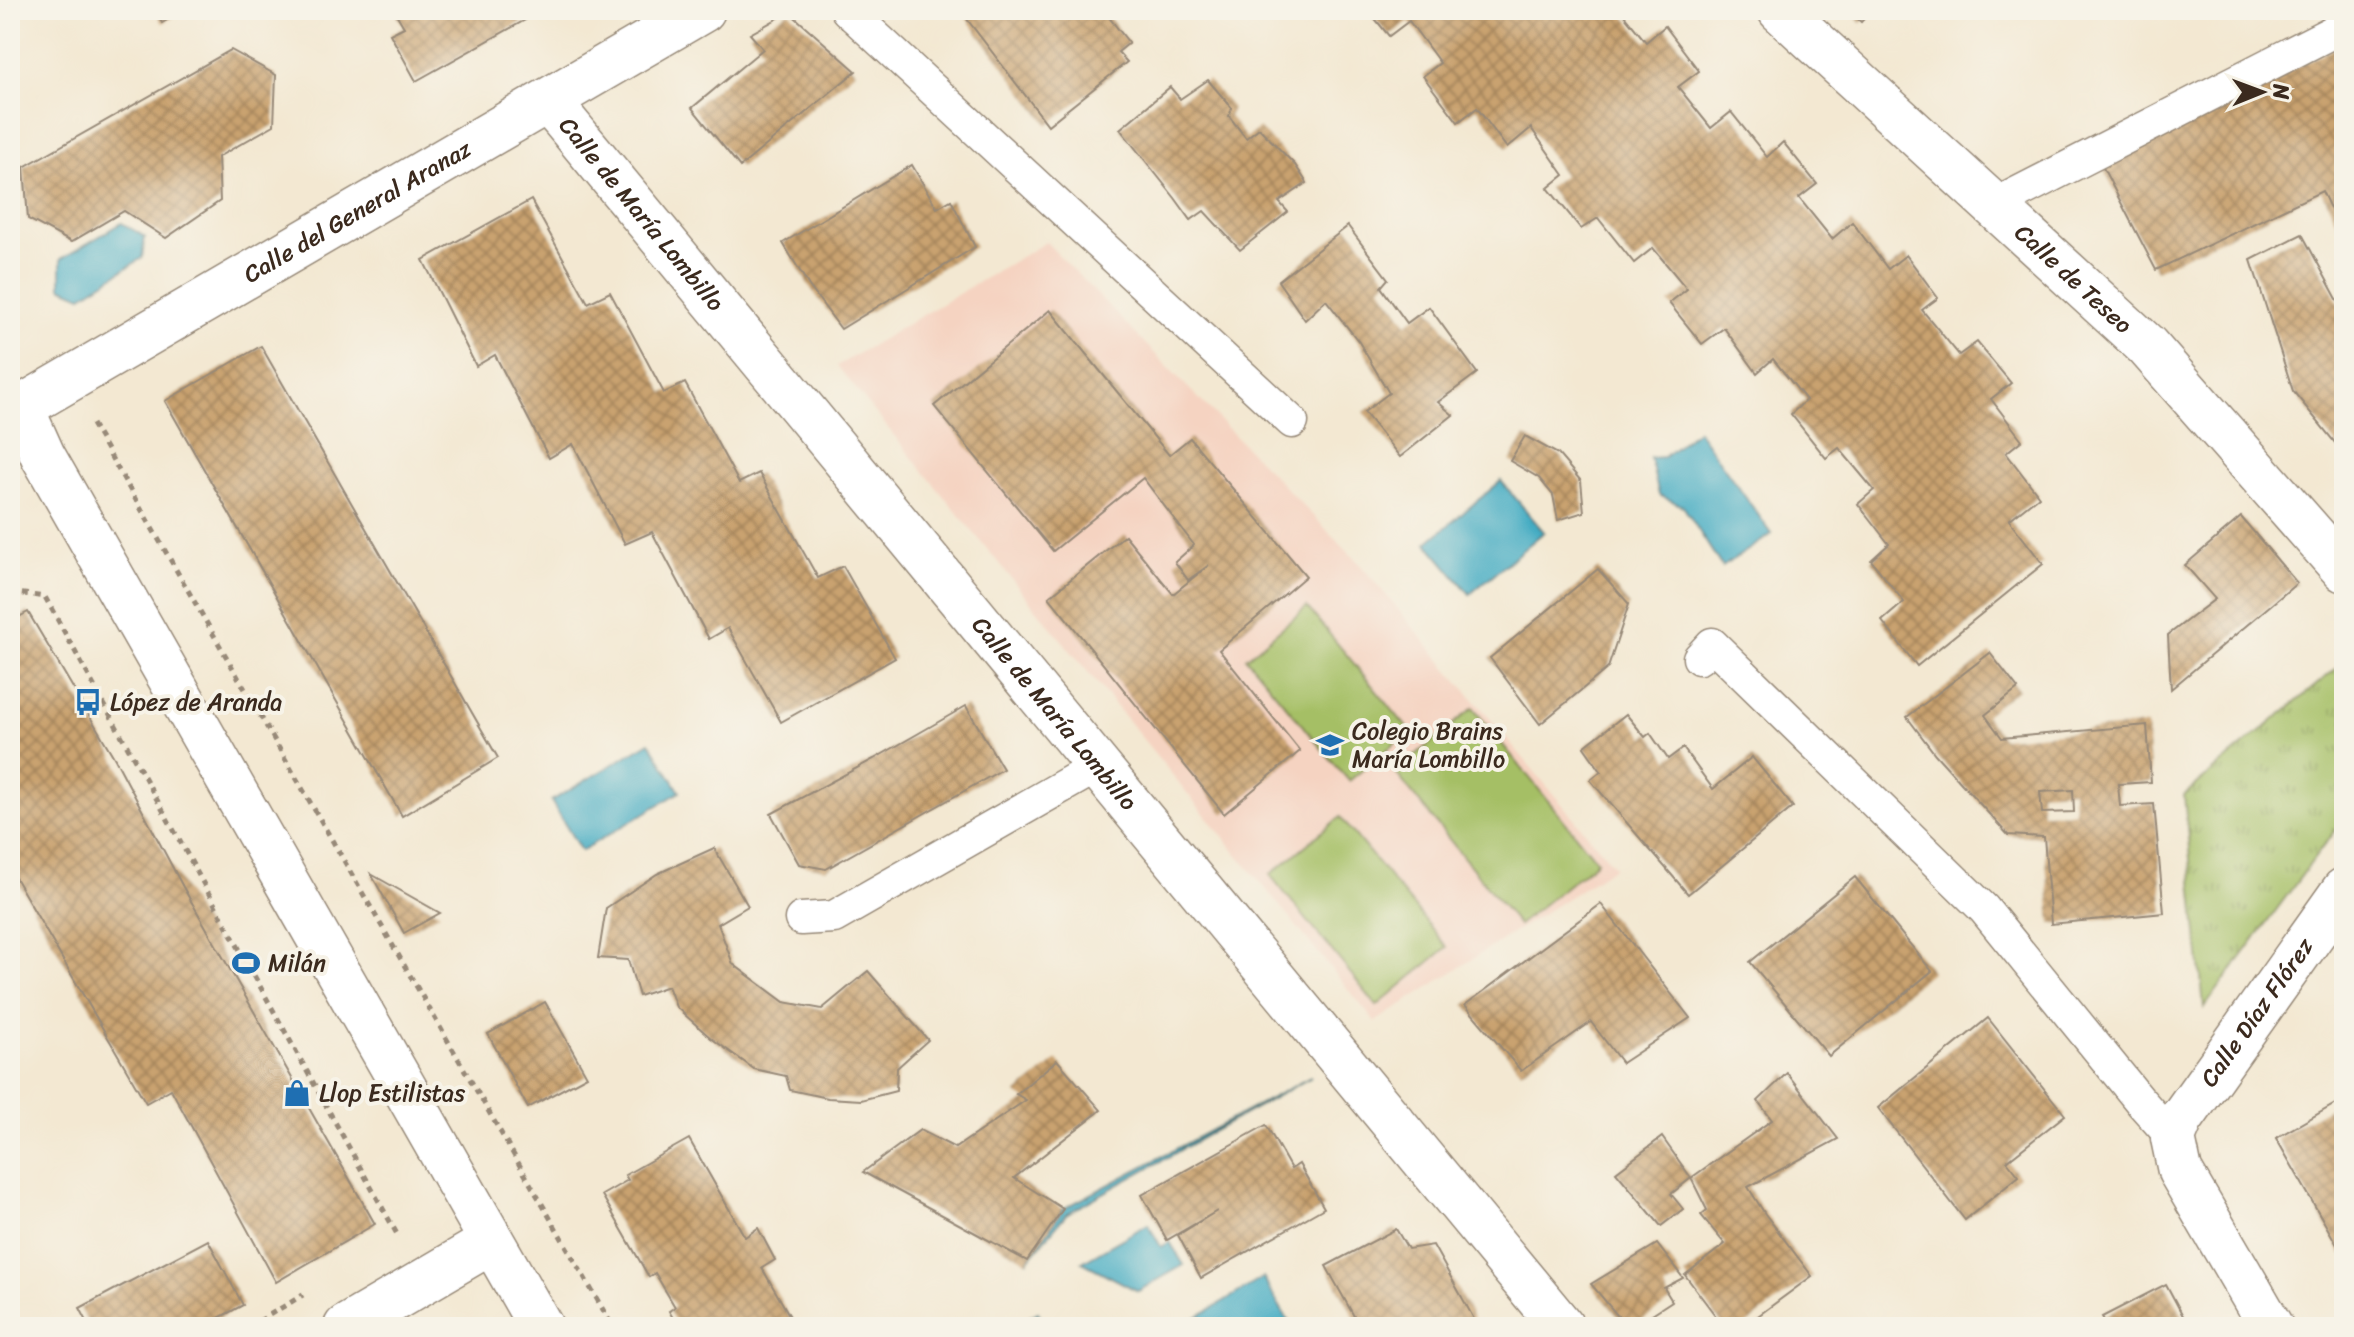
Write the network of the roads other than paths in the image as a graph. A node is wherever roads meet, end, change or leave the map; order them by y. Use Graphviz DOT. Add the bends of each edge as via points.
graph roads {
  1 [pos="703,10"];
  2 [pos="847,10"];
  3 [pos="1780,10"];
  4 [pos="2344,26"];
  5 [pos="544,104"];
  6 [pos="1994,205"];
  7 [pos="14,403"];
  8 [pos="1292,422"];
  9 [pos="2344,570"];
  10 [pos="1699,658"];
  11 [pos="1098,766"];
  12 [pos="2344,890"];
  13 [pos="801,919"];
  14 [pos="2173,1138"];
  15 [pos="491,1242"];
  16 [pos="346,1327"];
  17 [pos="541,1327"];
  18 [pos="1562,1327"];
  19 [pos="2271,1327"];
  1 -- 5 [label="street, Calle del General Aranaz"];
  2 -- 8 [label="lane"];
  3 -- 6 [label="street, Calle de Teseo"];
  4 -- 6 [label="lane"];
  5 -- 7 [label="street, Calle del General Aranaz"];
  5 -- 11 [label="street, Calle de María Lombillo" via="563,119"];
  6 -- 9 [label="street, Calle de Teseo" via="2147,346"];
  7 -- 15 [label="street"];
  10 -- 14 [label="lane" via="1712,644 1984,909"];
  11 -- 13 [label="lane" via="834,917"];
  11 -- 18 [label="street, Calle de María Lombillo"];
  12 -- 14 [label="street, Calle Díaz Flórez" via="2181,1119"];
  14 -- 19 [label="street" via="2180,1171"];
  15 -- 16 [label="street"];
  15 -- 17 [label="street"];
}
